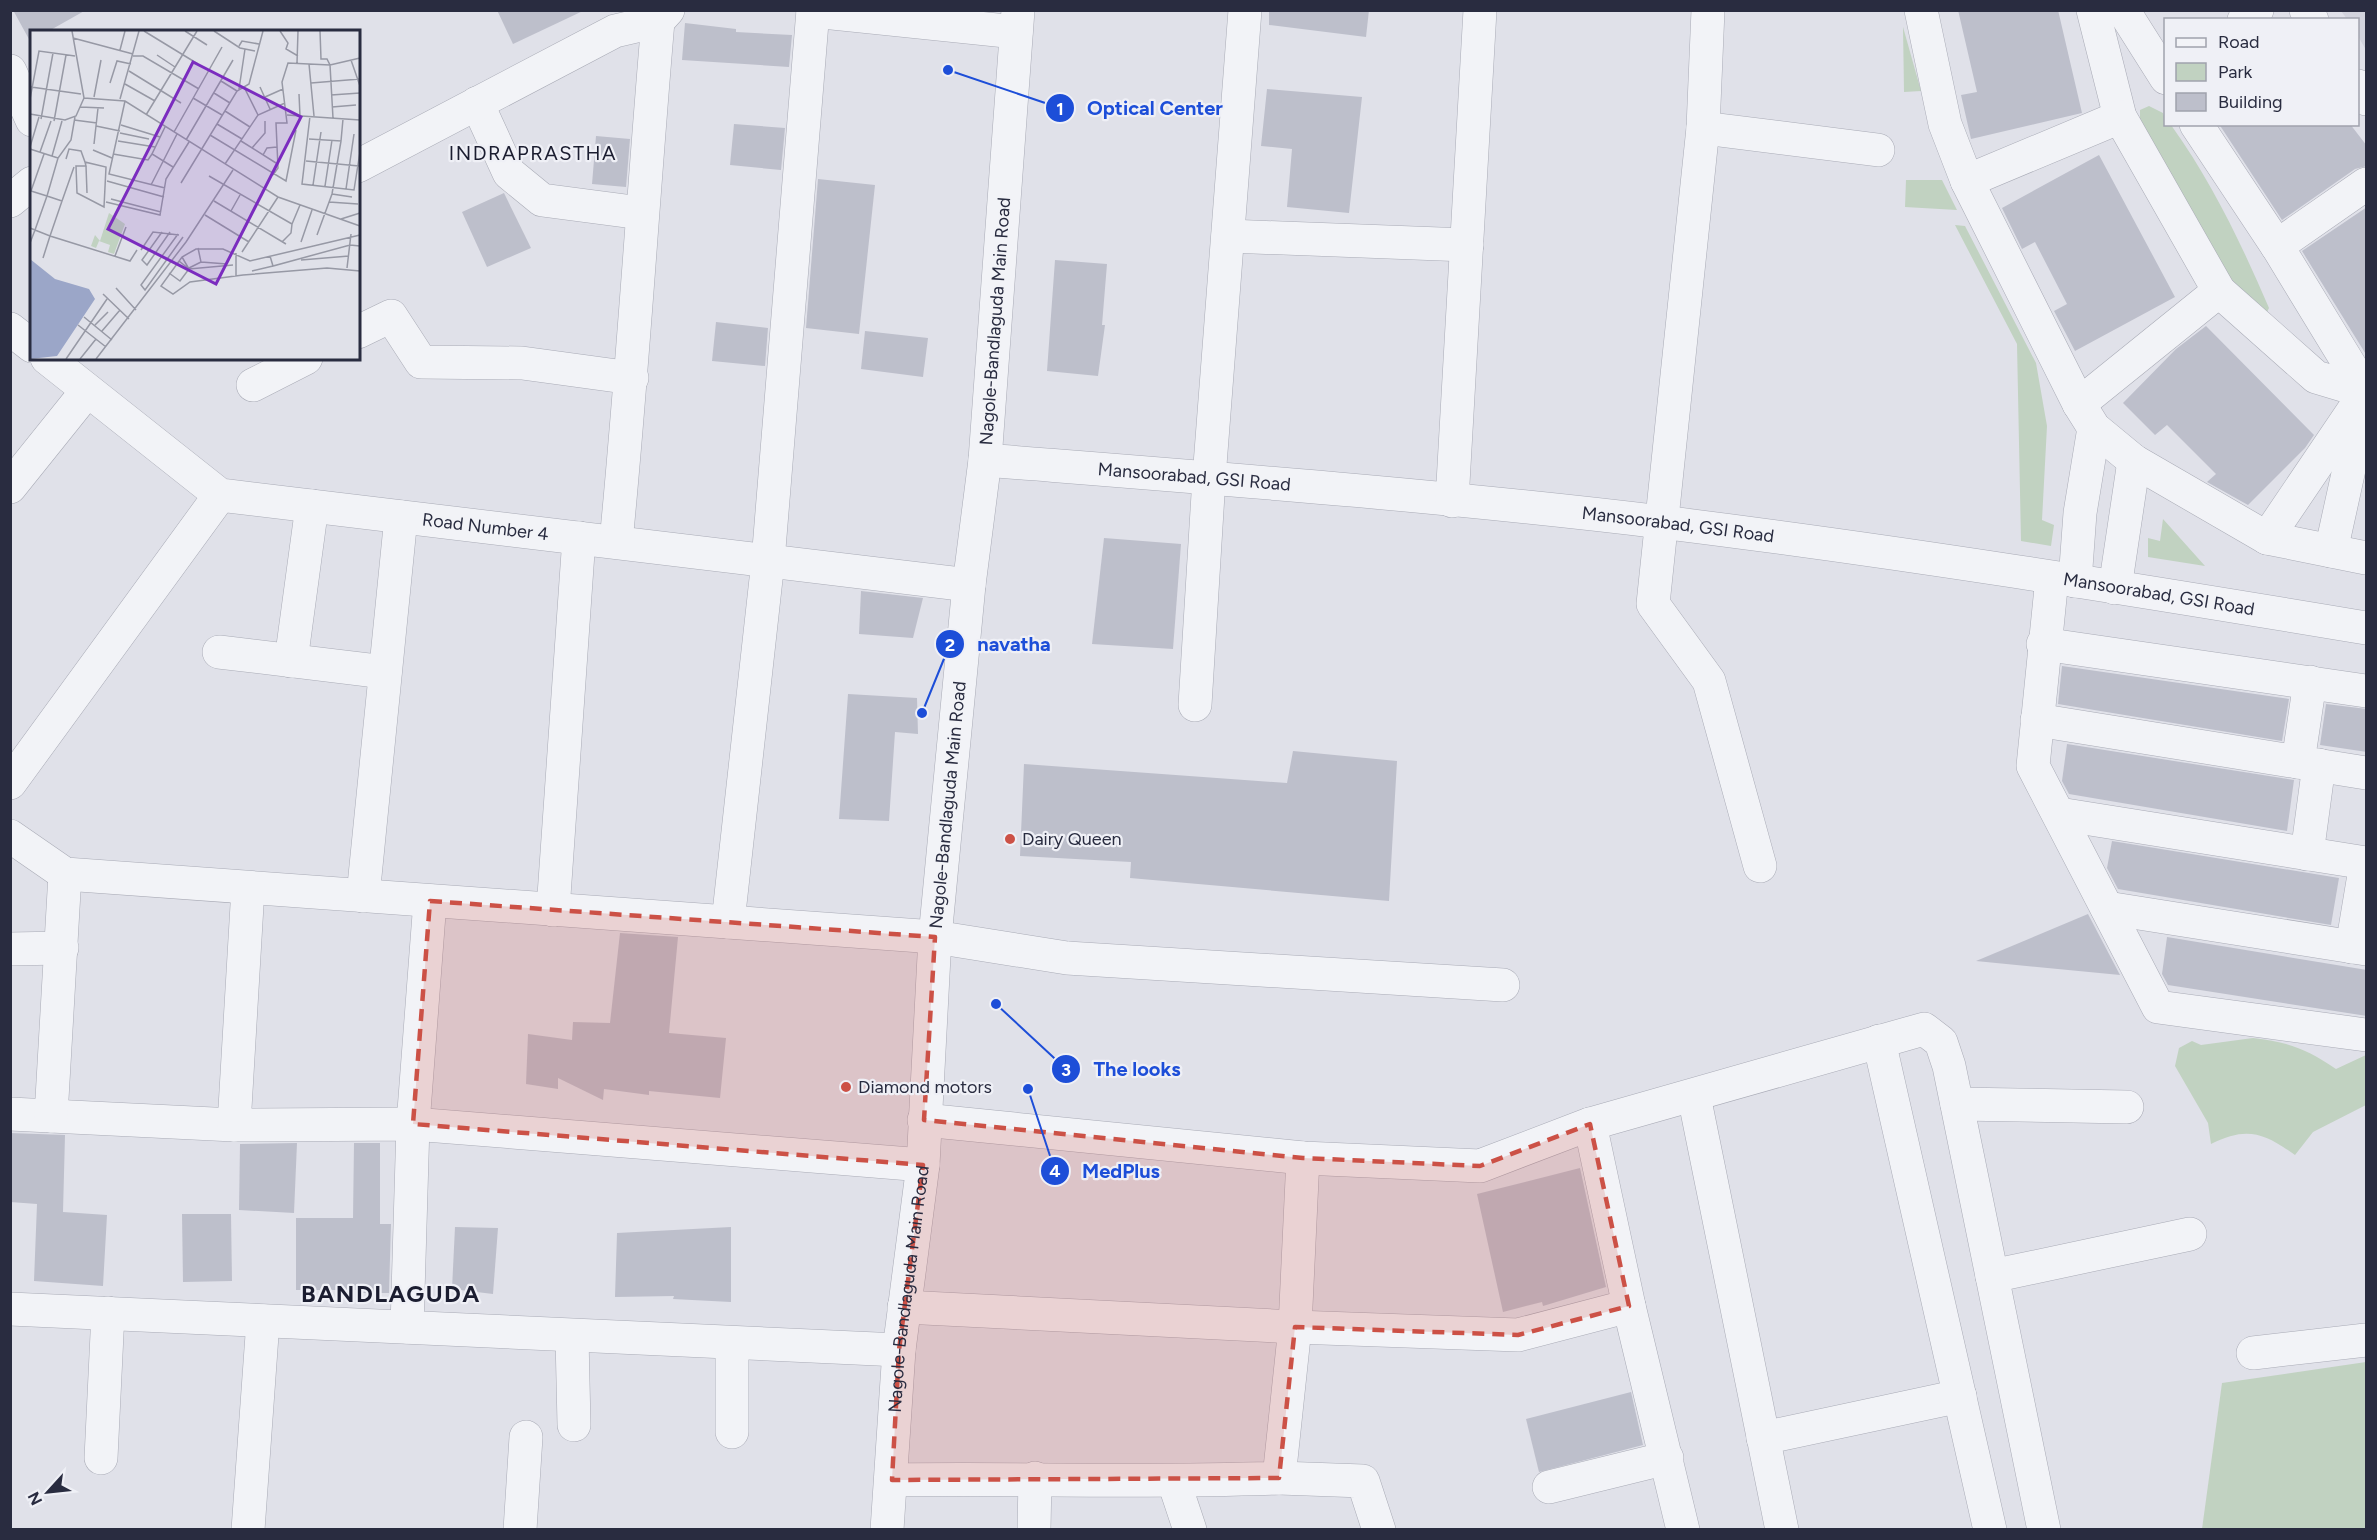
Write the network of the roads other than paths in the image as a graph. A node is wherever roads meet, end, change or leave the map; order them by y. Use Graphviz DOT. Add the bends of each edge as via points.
graph roads {
  1 [pos="1245,10"];
  2 [pos="1480,10"];
  3 [pos="1708,10"];
  4 [pos="1921,10"];
  5 [pos="2093,10"];
  6 [pos="2123,10"];
  7 [pos="813,11"];
  8 [pos="663,16"];
  9 [pos="1017,21"];
  10 [pos="10,71"];
  11 [pos="2164,73"];
  12 [pos="477,103"];
  13 [pos="30,116"];
  14 [pos="2120,117"];
  15 [pos="2197,126"];
  16 [pos="1703,128"];
  17 [pos="1878,150"];
  18 [pos="360,165"];
  19 [pos="1967,181"];
  20 [pos="2367,184"];
  21 [pos="30,185"];
  22 [pos="10,201"];
  23 [pos="641,213"];
  24 [pos="1228,236"];
  25 [pos="1467,245"];
  26 [pos="2277,246"];
  27 [pos="2219,291"];
  28 [pos="10,329"];
  29 [pos="360,331"];
  30 [pos="30,344"];
  31 [pos="49,360"];
  32 [pos="302,360"];
  33 [pos="632,378"];
  34 [pos="253,385"];
  35 [pos="87,391"];
  36 [pos="2366,392"];
  37 [pos="2086,416"];
  38 [pos="985,459"];
  39 [pos="2134,461"];
  40 [pos="1209,478"];
  41 [pos="10,487"];
  42 [pos="220,495"];
  43 [pos="1452,501"];
  44 [pos="312,506"];
  45 [pos="401,517"];
  46 [pos="1661,522"];
  47 [pos="579,538"];
  48 [pos="2267,538"];
  49 [pos="616,543"];
  50 [pos="2331,551"];
  51 [pos="2367,558"];
  52 [pos="768,561"];
  53 [pos="2064,580"];
  54 [pos="969,585"];
  55 [pos="2115,588"];
  56 [pos="2367,628"];
  57 [pos="2043,644"];
  58 [pos="219,652"];
  59 [pos="291,661"];
  60 [pos="385,672"];
  61 [pos="2310,682"];
  62 [pos="2367,691"];
  63 [pos="1195,705"];
  64 [pos="2037,720"];
  65 [pos="2308,763"];
  66 [pos="2367,773"];
  67 [pos="10,783"];
  68 [pos="2059,814"];
  69 [pos="10,836"];
  70 [pos="2307,854"];
  71 [pos="2366,863"];
  72 [pos="38,866"];
  73 [pos="1760,866"];
  74 [pos="248,888"];
  75 [pos="363,896"];
  76 [pos="430,901"];
  77 [pos="2107,908"];
  78 [pos="553,910"];
  79 [pos="728,922"];
  80 [pos="934,937"];
  81 [pos="62,948"];
  82 [pos="2359,948"];
  83 [pos="10,949"];
  84 [pos="1503,985"];
  85 [pos="2367,1035"];
  86 [pos="1879,1041"];
  87 [pos="1694,1096"];
  88 [pos="1957,1104"];
  89 [pos="2127,1107"];
  90 [pos="10,1114"];
  91 [pos="51,1116"];
  92 [pos="924,1119"];
  93 [pos="414,1124"];
  94 [pos="1590,1124"];
  95 [pos="234,1125"];
  96 [pos="1303,1158"];
  97 [pos="923,1165"];
  98 [pos="2190,1234"];
  99 [pos="1992,1276"];
  100 [pos="1629,1306"];
  101 [pos="904,1307"];
  102 [pos="10,1308"];
  103 [pos="108,1313"];
  104 [pos="262,1321"];
  105 [pos="407,1327"];
  106 [pos="1295,1328"];
  107 [pos="572,1337"];
  108 [pos="2367,1340"];
  109 [pos="732,1344"];
  110 [pos="899,1350"];
  111 [pos="2253,1353"];
  112 [pos="1960,1396"];
  113 [pos="574,1425"];
  114 [pos="732,1432"];
  115 [pos="526,1437"];
  116 [pos="1763,1438"];
  117 [pos="101,1458"];
  118 [pos="1667,1458"];
  119 [pos="1035,1478"];
  120 [pos="1280,1478"];
  121 [pos="892,1480"];
  122 [pos="1174,1482"];
  123 [pos="1549,1487"];
  124 [pos="248,1530"];
  125 [pos="520,1530"];
  126 [pos="887,1530"];
  127 [pos="1034,1530"];
  128 [pos="1190,1530"];
  129 [pos="1379,1530"];
  130 [pos="1683,1530"];
  131 [pos="1782,1530"];
  132 [pos="1990,1530"];
  133 [pos="2044,1530"];
  1 -- 24 [label="street"];
  2 -- 25 [label="street"];
  3 -- 16 [label="street"];
  4 -- 19 [label="street" via="1945,124"];
  5 -- 14 [label="street"];
  6 -- 11 [label="street"];
  7 -- 9 [label="street"];
  7 -- 52 [label="street"];
  8 -- 12 [label="street" via="615,31"];
  8 -- 23 [label="street"];
  9 -- 38 [label="street, Nagole-Bandlaguda Main Road"];
  10 -- 13 [label="street"];
  12 -- 18 [label="street"];
  12 -- 23 [label="street" via="509,173 542,200"];
  14 -- 19 [label="street"];
  14 -- 27 [label="street"];
  15 -- 26 [label="street"];
  16 -- 17 [label="street"];
  16 -- 46 [label="street"];
  19 -- 37 [label="street"];
  20 -- 26 [label="street"];
  21 -- 22 [label="street"];
  23 -- 33 [label="street"];
  24 -- 25 [label="street"];
  24 -- 40 [label="street"];
  25 -- 43 [label="street"];
  26 -- 36 [label="street"];
  27 -- 36 [label="street" via="2316,377"];
  27 -- 37 [label="street"];
  28 -- 30 [label="street"];
  29 -- 33 [label="street" via="391,316 421,362 522,363"];
  31 -- 35 [label="street"];
  32 -- 34 [label="street"];
  33 -- 49 [label="street"];
  35 -- 41 [label="street"];
  35 -- 42 [label="street"];
  36 -- 48 [label="street"];
  36 -- 50 [label="street"];
  37 -- 39 [label="street"];
  37 -- 53 [label="street" via="2080,513"];
  38 -- 40 [label="street, Mansoorabad, GSI Road"];
  38 -- 54 [label="street, Nagole-Bandlaguda Main Road"];
  39 -- 48 [label="street"];
  39 -- 55 [label="street"];
  40 -- 43 [label="street, Mansoorabad, GSI Road"];
  40 -- 63 [label="street"];
  42 -- 44 [label="street, Road Number 4"];
  42 -- 67 [label="street"];
  43 -- 46 [label="street, Mansoorabad, GSI Road"];
  44 -- 45 [label="street, Road Number 4"];
  44 -- 59 [label="street"];
  45 -- 47 [label="street, Road Number 4"];
  45 -- 60 [label="street"];
  46 -- 53 [label="street, Mansoorabad, GSI Road"];
  46 -- 73 [label="street" via="1653,604 1709,681"];
  47 -- 49 [label="street, Road Number 4"];
  47 -- 78 [label="street"];
  48 -- 50 [label="street"];
  49 -- 52 [label="street, Road Number 4"];
  50 -- 51 [label="street"];
  52 -- 54 [label="street, Road Number 4"];
  52 -- 79 [label="street"];
  53 -- 55 [label="street, Mansoorabad, GSI Road"];
  53 -- 57 [label="street"];
  54 -- 80 [label="street, Nagole-Bandlaguda Main Road"];
  55 -- 56 [label="street, Mansoorabad, GSI Road"];
  57 -- 61 [label="street"];
  57 -- 64 [label="street"];
  58 -- 59 [label="street"];
  59 -- 60 [label="street"];
  60 -- 75 [label="street"];
  61 -- 62 [label="street"];
  61 -- 65 [label="street"];
  64 -- 65 [label="street"];
  64 -- 68 [label="street" via="2033,766"];
  65 -- 66 [label="street"];
  65 -- 70 [label="street"];
  68 -- 70 [label="street"];
  68 -- 77 [label="street"];
  69 -- 72 [label="street"];
  70 -- 71 [label="street"];
  71 -- 82 [label="street"];
  72 -- 74 [label="street"];
  72 -- 81 [label="street"];
  74 -- 75 [label="street"];
  74 -- 95 [label="street"];
  75 -- 76 [label="street"];
  76 -- 78 [label="street"];
  76 -- 93 [label="street"];
  77 -- 82 [label="street"];
  77 -- 85 [label="street" via="2158,1007"];
  78 -- 79 [label="street"];
  79 -- 80 [label="street"];
  80 -- 84 [label="street" via="1067,958"];
  80 -- 92 [label="street, Nagole-Bandlaguda Main Road"];
  81 -- 83 [label="street"];
  81 -- 91 [label="street"];
  86 -- 87 [label="street"];
  86 -- 88 [label="street" via="1924,1029 1941,1042"];
  86 -- 112 [label="street"];
  87 -- 94 [label="street"];
  87 -- 116 [label="street"];
  88 -- 89 [label="street"];
  88 -- 99 [label="street"];
  90 -- 91 [label="street"];
  91 -- 95 [label="street"];
  92 -- 96 [label="street"];
  92 -- 97 [label="street, Nagole-Bandlaguda Main Road"];
  93 -- 95 [label="street"];
  93 -- 97 [label="street"];
  93 -- 105 [label="street"];
  94 -- 96 [label="street" via="1480,1166"];
  94 -- 100 [label="street"];
  96 -- 106 [label="street"];
  97 -- 101 [label="street, Nagole-Bandlaguda Main Road"];
  98 -- 99 [label="street"];
  99 -- 133 [label="street"];
  100 -- 106 [label="street" via="1518,1335"];
  100 -- 118 [label="street"];
  101 -- 106 [label="street"];
  101 -- 110 [label="street, Nagole-Bandlaguda Main Road"];
  102 -- 103 [label="street"];
  103 -- 104 [label="street"];
  103 -- 117 [label="street"];
  104 -- 105 [label="street"];
  104 -- 124 [label="street"];
  105 -- 107 [label="street"];
  106 -- 120 [label="street"];
  107 -- 109 [label="street"];
  107 -- 113 [label="street"];
  108 -- 111 [label="street"];
  109 -- 110 [label="street"];
  109 -- 114 [label="street"];
  110 -- 121 [label="street, Nagole-Bandlaguda Main Road"];
  112 -- 116 [label="street"];
  112 -- 132 [label="street"];
  115 -- 125 [label="street"];
  116 -- 131 [label="street"];
  118 -- 123 [label="street"];
  118 -- 130 [label="street"];
  119 -- 121 [label="street"];
  119 -- 122 [label="street"];
  119 -- 127 [label="street"];
  120 -- 122 [label="street"];
  120 -- 129 [label="street" via="1363,1481"];
  121 -- 126 [label="street, Nagole-Bandlaguda Main Road"];
  122 -- 128 [label="street"];
}
